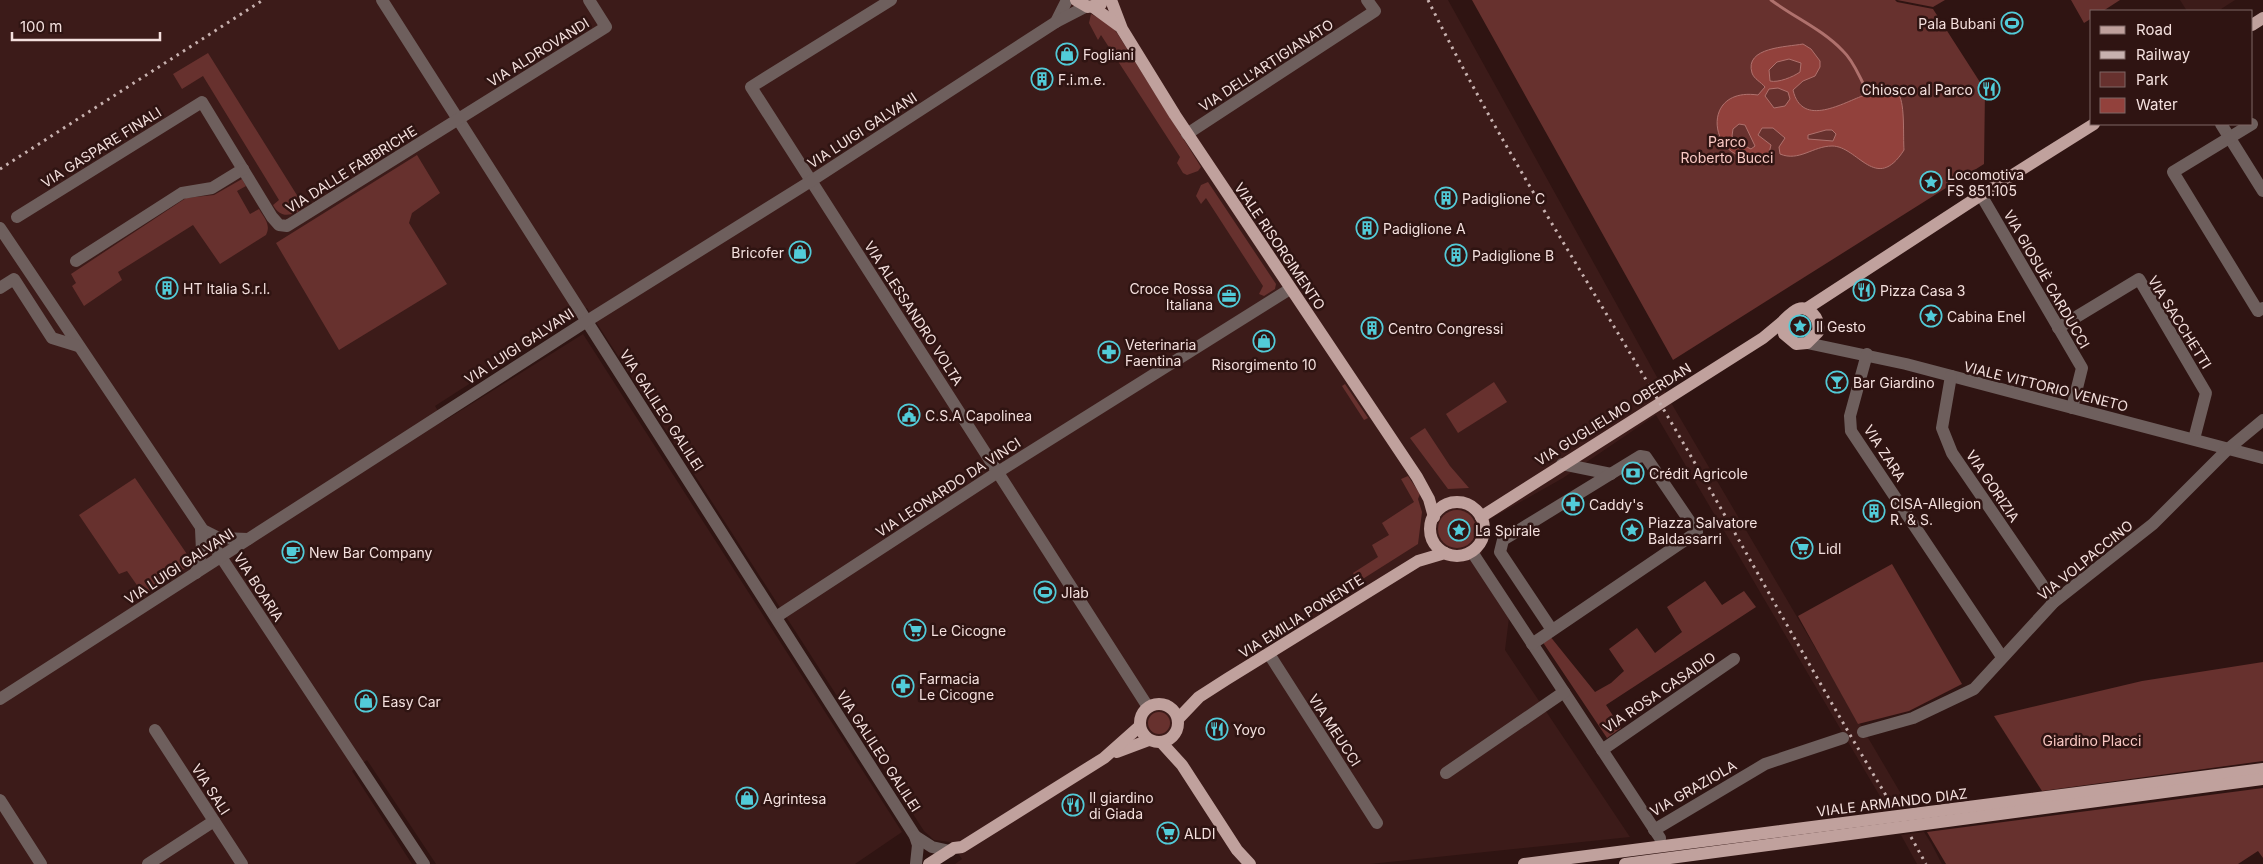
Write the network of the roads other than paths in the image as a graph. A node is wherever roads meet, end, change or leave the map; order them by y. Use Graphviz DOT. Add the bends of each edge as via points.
graph roads {
  1 [pos="382,0"];
  2 [pos="589,0"];
  3 [pos="891,0"];
  4 [pos="1067,0"];
  5 [pos="1106,0"];
  6 [pos="1111,0"];
  7 [pos="1367,0"];
  8 [pos="1085,4"];
  9 [pos="1056,22"];
  10 [pos="1122,29"];
  11 [pos="202,102"];
  12 [pos="459,120"];
  13 [pos="2092,125"];
  14 [pos="2222,125"];
  15 [pos="2250,125"];
  16 [pos="1188,134"];
  17 [pos="2230,137"];
  18 [pos="243,170"];
  19 [pos="811,181"];
  20 [pos="2263,191"];
  21 [pos="1981,194"];
  22 [pos="17,217"];
  23 [pos="0,228"];
  24 [pos="76,261"];
  25 [pos="0,288"];
  26 [pos="1290,289"];
  27 [pos="2263,308"];
  28 [pos="1810,312"];
  29 [pos="587,320"];
  30 [pos="1784,321"];
  31 [pos="2058,328"];
  32 [pos="1818,332"];
  33 [pos="1784,334"];
  34 [pos="1763,338"];
  35 [pos="1807,343"];
  36 [pos="1822,345"];
  37 [pos="78,346"];
  38 [pos="1867,354"];
  39 [pos="1951,376"];
  40 [pos="2072,408"];
  41 [pos="2263,420"];
  42 [pos="2194,439"];
  43 [pos="2228,449"];
  44 [pos="2263,458"];
  45 [pos="1562,464"];
  46 [pos="998,472"];
  47 [pos="1611,474"];
  48 [pos="1417,477"];
  49 [pos="1451,503"];
  50 [pos="1434,517"];
  51 [pos="1481,517"];
  52 [pos="201,528"];
  53 [pos="249,539"];
  54 [pos="1432,540"];
  55 [pos="1472,552"];
  56 [pos="1444,553"];
  57 [pos="221,557"];
  58 [pos="1418,562"];
  59 [pos="196,573"];
  60 [pos="2054,602"];
  61 [pos="776,617"];
  62 [pos="1552,630"];
  63 [pos="1532,644"];
  64 [pos="1268,654"];
  65 [pos="2002,657"];
  66 [pos="1734,659"];
  67 [pos="1564,692"];
  68 [pos="0,699"];
  69 [pos="1148,707"];
  70 [pos="1174,714"];
  71 [pos="1140,726"];
  72 [pos="155,730"];
  73 [pos="1863,732"];
  74 [pos="1843,738"];
  75 [pos="1161,739"];
  76 [pos="1602,750"];
  77 [pos="1104,758"];
  78 [pos="2263,768"];
  79 [pos="1446,773"];
  80 [pos="2263,779"];
  81 [pos="0,800"];
  82 [pos="214,822"];
  83 [pos="1377,823"];
  84 [pos="915,836"];
  85 [pos="962,847"];
  86 [pos="950,851"];
  87 [pos="41,864"];
  88 [pos="148,864"];
  89 [pos="242,864"];
  90 [pos="424,864"];
  91 [pos="916,864"];
  92 [pos="929,864"];
  93 [pos="944,864"];
  94 [pos="1250,864"];
  95 [pos="1524,864"];
  96 [pos="1625,864"];
  1 -- 12 [label="street, VIA GALILEO GALILEI"];
  2 -- 12 [label="street, VIA ALDROVANDI" via="606,27"];
  3 -- 19 [label="street, VIA ALESSANDRO VOLTA" via="751,87"];
  4 -- 9 [label="street"];
  5 -- 8 [label="main road"];
  6 -- 10 [label="main road, VIALE RISORGIMENTO"];
  7 -- 16 [label="street, VIA DELL'ARTIGIANATO" via="1375,12"];
  8 -- 9 [label="street, VIA LUIGI GALVANI"];
  8 -- 10 [label="main road, VIALE RISORGIMENTO"];
  9 -- 19 [label="street, VIA LUIGI GALVANI"];
  10 -- 16 [label="main road, VIALE RISORGIMENTO"];
  11 -- 18 [label="street, VIA DALLE FABBRICHE"];
  11 -- 22 [label="street, VIA GASPARE FINALI"];
  12 -- 18 [label="street, VIA DALLE FABBRICHE" via="288,226 276,222"];
  12 -- 29 [label="street, VIA GALILEO GALILEI"];
  13 -- 21 [label="main road, VIA GUGLIELMO OBERDAN"];
  14 -- 17 [label="street"];
  15 -- 17 [label="street"];
  16 -- 26 [label="main road, VIALE RISORGIMENTO"];
  17 -- 20 [label="street"];
  17 -- 27 [label="street" via="2173,172 2258,311"];
  18 -- 24 [label="street" via="212,188 182,193"];
  19 -- 29 [label="street, VIA LUIGI GALVANI"];
  19 -- 46 [label="street, VIA ALESSANDRO VOLTA"];
  21 -- 28 [label="main road, VIA GUGLIELMO OBERDAN" via="1824,296"];
  21 -- 31 [label="street, VIA GIOSUÈ CARDUCCI"];
  23 -- 37 [label="street, VIA BOARIA"];
  25 -- 37 [label="street" via="14,278 52,338"];
  26 -- 46 [label="street, VIA LEONARDO DA VINCI"];
  26 -- 48 [label="main road, VIALE RISORGIMENTO"];
  28 -- 30 [label="main road, VIA GUGLIELMO OBERDAN" via="1790,312"];
  28 -- 32 [label="main road" via="1818,320"];
  29 -- 53 [label="street, VIA LUIGI GALVANI"];
  29 -- 61 [label="street, VIA GALILEO GALILEI"];
  30 -- 33 [label="main road"];
  30 -- 34 [label="main road, VIA GUGLIELMO OBERDAN"];
  31 -- 40 [label="street, VIA GIOSUÈ CARDUCCI" via="2082,368"];
  31 -- 42 [label="street, VIA SACCHETTI" via="2139,279 2206,393"];
  32 -- 35 [label="main road"];
  32 -- 36 [label="street"];
  33 -- 34 [label="main road, VIA GUGLIELMO OBERDAN"];
  33 -- 35 [label="main road" via="1796,344"];
  34 -- 45 [label="main road, VIA GUGLIELMO OBERDAN"];
  35 -- 36 [label="street, VIALE VITTORIO VENETO"];
  36 -- 38 [label="street, VIALE VITTORIO VENETO"];
  37 -- 52 [label="street, VIA BOARIA"];
  38 -- 39 [label="street, VIALE VITTORIO VENETO"];
  38 -- 65 [label="street, VIA ZARA" via="1850,416 1851,431"];
  39 -- 40 [label="street, VIALE VITTORIO VENETO"];
  39 -- 60 [label="street, VIA GORIZIA" via="1942,428 1952,453"];
  40 -- 42 [label="street, VIALE VITTORIO VENETO"];
  41 -- 43 [label="street, VIA VOLPACCINO"];
  42 -- 43 [label="street, VIALE VITTORIO VENETO"];
  43 -- 44 [label="street, VIALE VITTORIO VENETO"];
  43 -- 60 [label="street, VIA VOLPACCINO" via="2153,524"];
  45 -- 47 [label="street"];
  45 -- 51 [label="main road, VIA GUGLIELMO OBERDAN"];
  46 -- 61 [label="street, VIA LEONARDO DA VINCI"];
  46 -- 69 [label="street, VIA ALESSANDRO VOLTA"];
  47 -- 62 [label="street" via="1503,540 1500,552"];
  47 -- 62 [label="street" via="1640,456 1646,457 1697,532"];
  48 -- 49 [label="main road, VIALE RISORGIMENTO" via="1431,492"];
  48 -- 50 [label="main road, VIALE RISORGIMENTO"];
  49 -- 50 [label="main road"];
  49 -- 51 [label="main road" via="1468,505"];
  50 -- 54 [label="main road"];
  51 -- 55 [label="main road" via="1484,532"];
  52 -- 53 [label="street" via="219,538"];
  52 -- 57 [label="street, VIA BOARIA"];
  52 -- 59 [label="street" via="202,551"];
  53 -- 57 [label="street, VIA LUIGI GALVANI"];
  54 -- 56 [label="main road"];
  54 -- 58 [label="main road, VIA EMILIA PONENTE"];
  55 -- 56 [label="main road" via="1458,556"];
  55 -- 63 [label="street, VIA GRAZIOLA"];
  56 -- 58 [label="main road, VIA EMILIA PONENTE"];
  57 -- 59 [label="street, VIA LUIGI GALVANI"];
  57 -- 90 [label="street, VIA BOARIA"];
  58 -- 64 [label="main road, VIA EMILIA PONENTE"];
  59 -- 68 [label="street, VIA LUIGI GALVANI"];
  60 -- 65 [label="street, VIA VOLPACCINO"];
  61 -- 84 [label="street, VIA GALILEO GALILEI"];
  62 -- 63 [label="street"];
  63 -- 67 [label="street, VIA GRAZIOLA"];
  64 -- 70 [label="main road, VIA EMILIA PONENTE"];
  64 -- 83 [label="street, VIA MEUCCI"];
  65 -- 73 [label="street, VIA VOLPACCINO" via="1974,689 1913,718"];
  66 -- 76 [label="street, VIA ROSA CASADIO"];
  67 -- 76 [label="street, VIA GRAZIOLA"];
  67 -- 79 [label="street"];
  69 -- 70 [label="main road" via="1162,704"];
  69 -- 71 [label="main road" via="1140,717"];
  70 -- 75 [label="main road, VIA EMILIA PONENTE" via="1177,728"];
  71 -- 75 [label="main road" via="1143,734"];
  71 -- 77 [label="main road"];
  72 -- 82 [label="street, VIA SALI"];
  74 -- 76 [label="street, VIA GRAZIOLA" via="1764,764 1657,834"];
  75 -- 77 [label="main road"];
  75 -- 94 [label="main road"];
  77 -- 85 [label="main road"];
  78 -- 95 [label="main road, VIALE ARMANDO DIAZ"];
  80 -- 96 [label="main road, VIALE ARMANDO DIAZ"];
  81 -- 87 [label="street"];
  82 -- 88 [label="street"];
  82 -- 89 [label="street, VIA SALI"];
  84 -- 86 [label="street, VIA GALILEO GALILEI" via="932,847"];
  84 -- 91 [label="street, VIA GALILEO GALILEI"];
  85 -- 86 [label="main road"];
  85 -- 93 [label="main road" via="958,855"];
  86 -- 92 [label="main road"];
}
